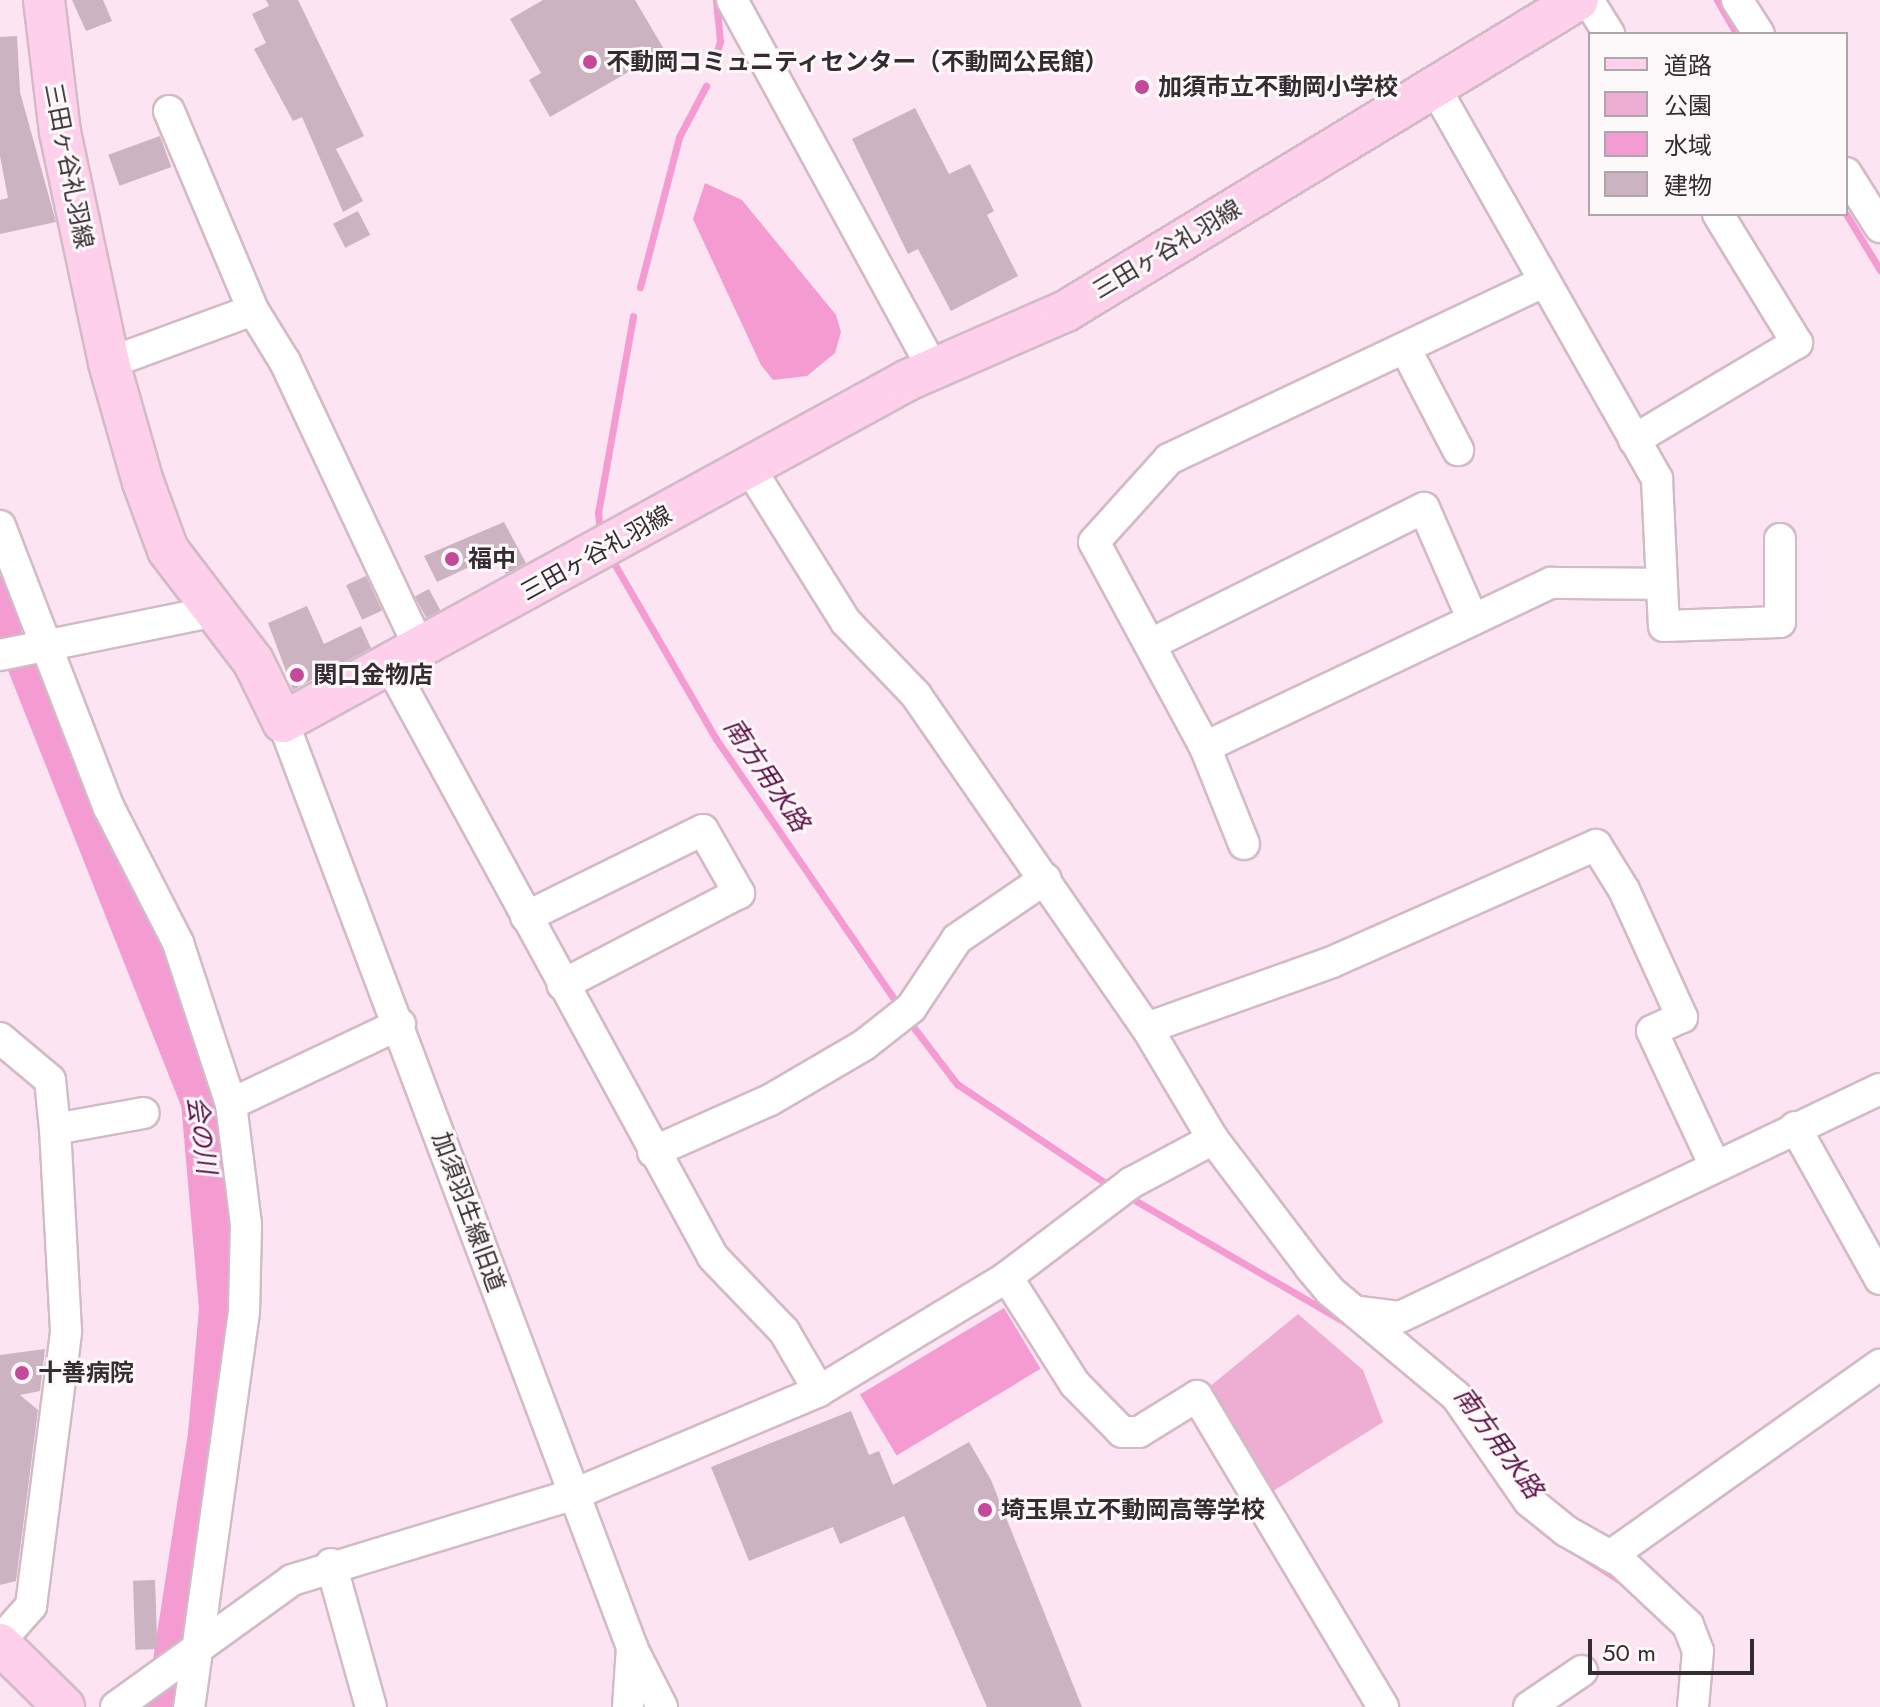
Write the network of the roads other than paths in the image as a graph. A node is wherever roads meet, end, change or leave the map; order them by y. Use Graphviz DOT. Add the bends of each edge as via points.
graph roads {
  1 [pos="44,0"];
  2 [pos="732,0"];
  3 [pos="1578,0"];
  4 [pos="1588,0"];
  5 [pos="1737,0"];
  6 [pos="1608,32"];
  7 [pos="1758,32"];
  8 [pos="1434,86"];
  9 [pos="169,111"];
  10 [pos="1848,176"];
  11 [pos="1719,216"];
  12 [pos="1880,227"];
  13 [pos="1542,283"];
  14 [pos="253,310"];
  15 [pos="1406,350"];
  16 [pos="109,363"];
  17 [pos="933,369"];
  18 [pos="1634,440"];
  19 [pos="1458,450"];
  20 [pos="749,467"];
  21 [pos="0,526"];
  22 [pos="1780,539"];
  23 [pos="1662,584"];
  24 [pos="211,612"];
  25 [pos="1473,620"];
  26 [pos="1151,644"];
  27 [pos="25,652"];
  28 [pos="405,657"];
  29 [pos="283,722"];
  30 [pos="1205,747"];
  31 [pos="1244,844"];
  32 [pos="1045,879"];
  33 [pos="526,917"];
  34 [pos="562,985"];
  35 [pos="400,1024"];
  36 [pos="1147,1028"];
  37 [pos="0,1038"];
  38 [pos="1880,1089"];
  39 [pos="231,1104"];
  40 [pos="144,1113"];
  41 [pos="1795,1127"];
  42 [pos="55,1129"];
  43 [pos="1213,1139"];
  44 [pos="653,1152"];
  45 [pos="1714,1164"];
  46 [pos="1007,1277"];
  47 [pos="1880,1279"];
  48 [pos="1346,1305"];
  49 [pos="1880,1365"];
  50 [pos="819,1391"];
  51 [pos="572,1495"];
  52 [pos="1610,1556"];
  53 [pos="331,1564"];
  54 [pos="0,1642"];
  55 [pos="632,1647"];
  56 [pos="195,1651"];
  57 [pos="1582,1671"];
  58 [pos="64,1707"];
  59 [pos="116,1707"];
  60 [pos="189,1707"];
  61 [pos="371,1707"];
  62 [pos="628,1707"];
  63 [pos="662,1707"];
  64 [pos="1383,1707"];
  65 [pos="1529,1707"];
  66 [pos="1693,1707"];
  1 -- 16 [label="main road, 三田ヶ谷礼羽線" via="60,132"];
  2 -- 17 [label="street"];
  3 -- 8 [label="main road, 三田ヶ谷礼羽線"];
  4 -- 6 [label="street"];
  5 -- 7 [label="street"];
  8 -- 13 [label="street"];
  8 -- 17 [label="main road, 三田ヶ谷礼羽線" via="1066,311"];
  9 -- 14 [label="street"];
  10 -- 12 [label="street"];
  11 -- 18 [label="street" via="1797,343"];
  13 -- 15 [label="street"];
  13 -- 18 [label="street"];
  14 -- 16 [label="street"];
  14 -- 28 [label="street" via="285,362"];
  15 -- 19 [label="street"];
  15 -- 26 [label="street" via="1169,459 1094,542"];
  16 -- 24 [label="main road, 三田ヶ谷礼羽線" via="168,550"];
  17 -- 20 [label="main road, 三田ヶ谷礼羽線"];
  18 -- 23 [label="street" via="1657,479"];
  20 -- 28 [label="main road, 三田ヶ谷礼羽線"];
  20 -- 32 [label="street" via="846,622 916,695"];
  21 -- 27 [label="street"];
  22 -- 23 [label="street" via="1780,622 1664,626"];
  23 -- 25 [label="street" via="1551,583"];
  24 -- 27 [label="street"];
  24 -- 29 [label="main road, 三田ヶ谷礼羽線" via="253,661"];
  25 -- 26 [label="street" via="1424,508"];
  25 -- 30 [label="street"];
  26 -- 30 [label="street"];
  27 -- 39 [label="street" via="178,943"];
  28 -- 29 [label="main road, 三田ヶ谷礼羽線"];
  28 -- 33 [label="street"];
  29 -- 35 [label="street, 加須羽生線旧道"];
  30 -- 31 [label="street"];
  32 -- 36 [label="street"];
  32 -- 44 [label="street" via="957,939 904,1014 770,1100"];
  33 -- 34 [label="street"];
  33 -- 34 [label="street" via="703,830 739,893"];
  34 -- 44 [label="street"];
  35 -- 39 [label="street"];
  35 -- 51 [label="street, 加須羽生線旧道"];
  36 -- 43 [label="street"];
  36 -- 45 [label="street" via="1332,962 1596,845 1624,890 1682,1017 1652,1031"];
  37 -- 42 [label="street" via="50,1080"];
  38 -- 41 [label="street"];
  39 -- 56 [label="street" via="246,1225 244,1312"];
  40 -- 42 [label="street"];
  41 -- 45 [label="street"];
  41 -- 47 [label="street"];
  42 -- 54 [label="street" via="66,1331 31,1606"];
  43 -- 46 [label="street" via="1120,1192"];
  43 -- 48 [label="street"];
  44 -- 50 [label="street" via="713,1257 784,1331"];
  45 -- 48 [label="street" via="1400,1317 1368,1317"];
  46 -- 50 [label="street"];
  46 -- 64 [label="street" via="1075,1384 1122,1432 1139,1432 1197,1396"];
  48 -- 52 [label="street" via="1422,1362 1456,1396 1529,1501"];
  49 -- 52 [label="street"];
  50 -- 51 [label="street"];
  51 -- 53 [label="street" via="459,1533"];
  51 -- 55 [label="street, 加須羽生線旧道"];
  52 -- 66 [label="street" via="1688,1625 1698,1651"];
  53 -- 56 [label="street" via="292,1580"];
  53 -- 61 [label="street"];
  54 -- 58 [label="main road"];
  55 -- 62 [label="street, 加須羽生線旧道"];
  55 -- 63 [label="street"];
  56 -- 59 [label="street"];
  56 -- 60 [label="street"];
  57 -- 65 [label="street"];
}
